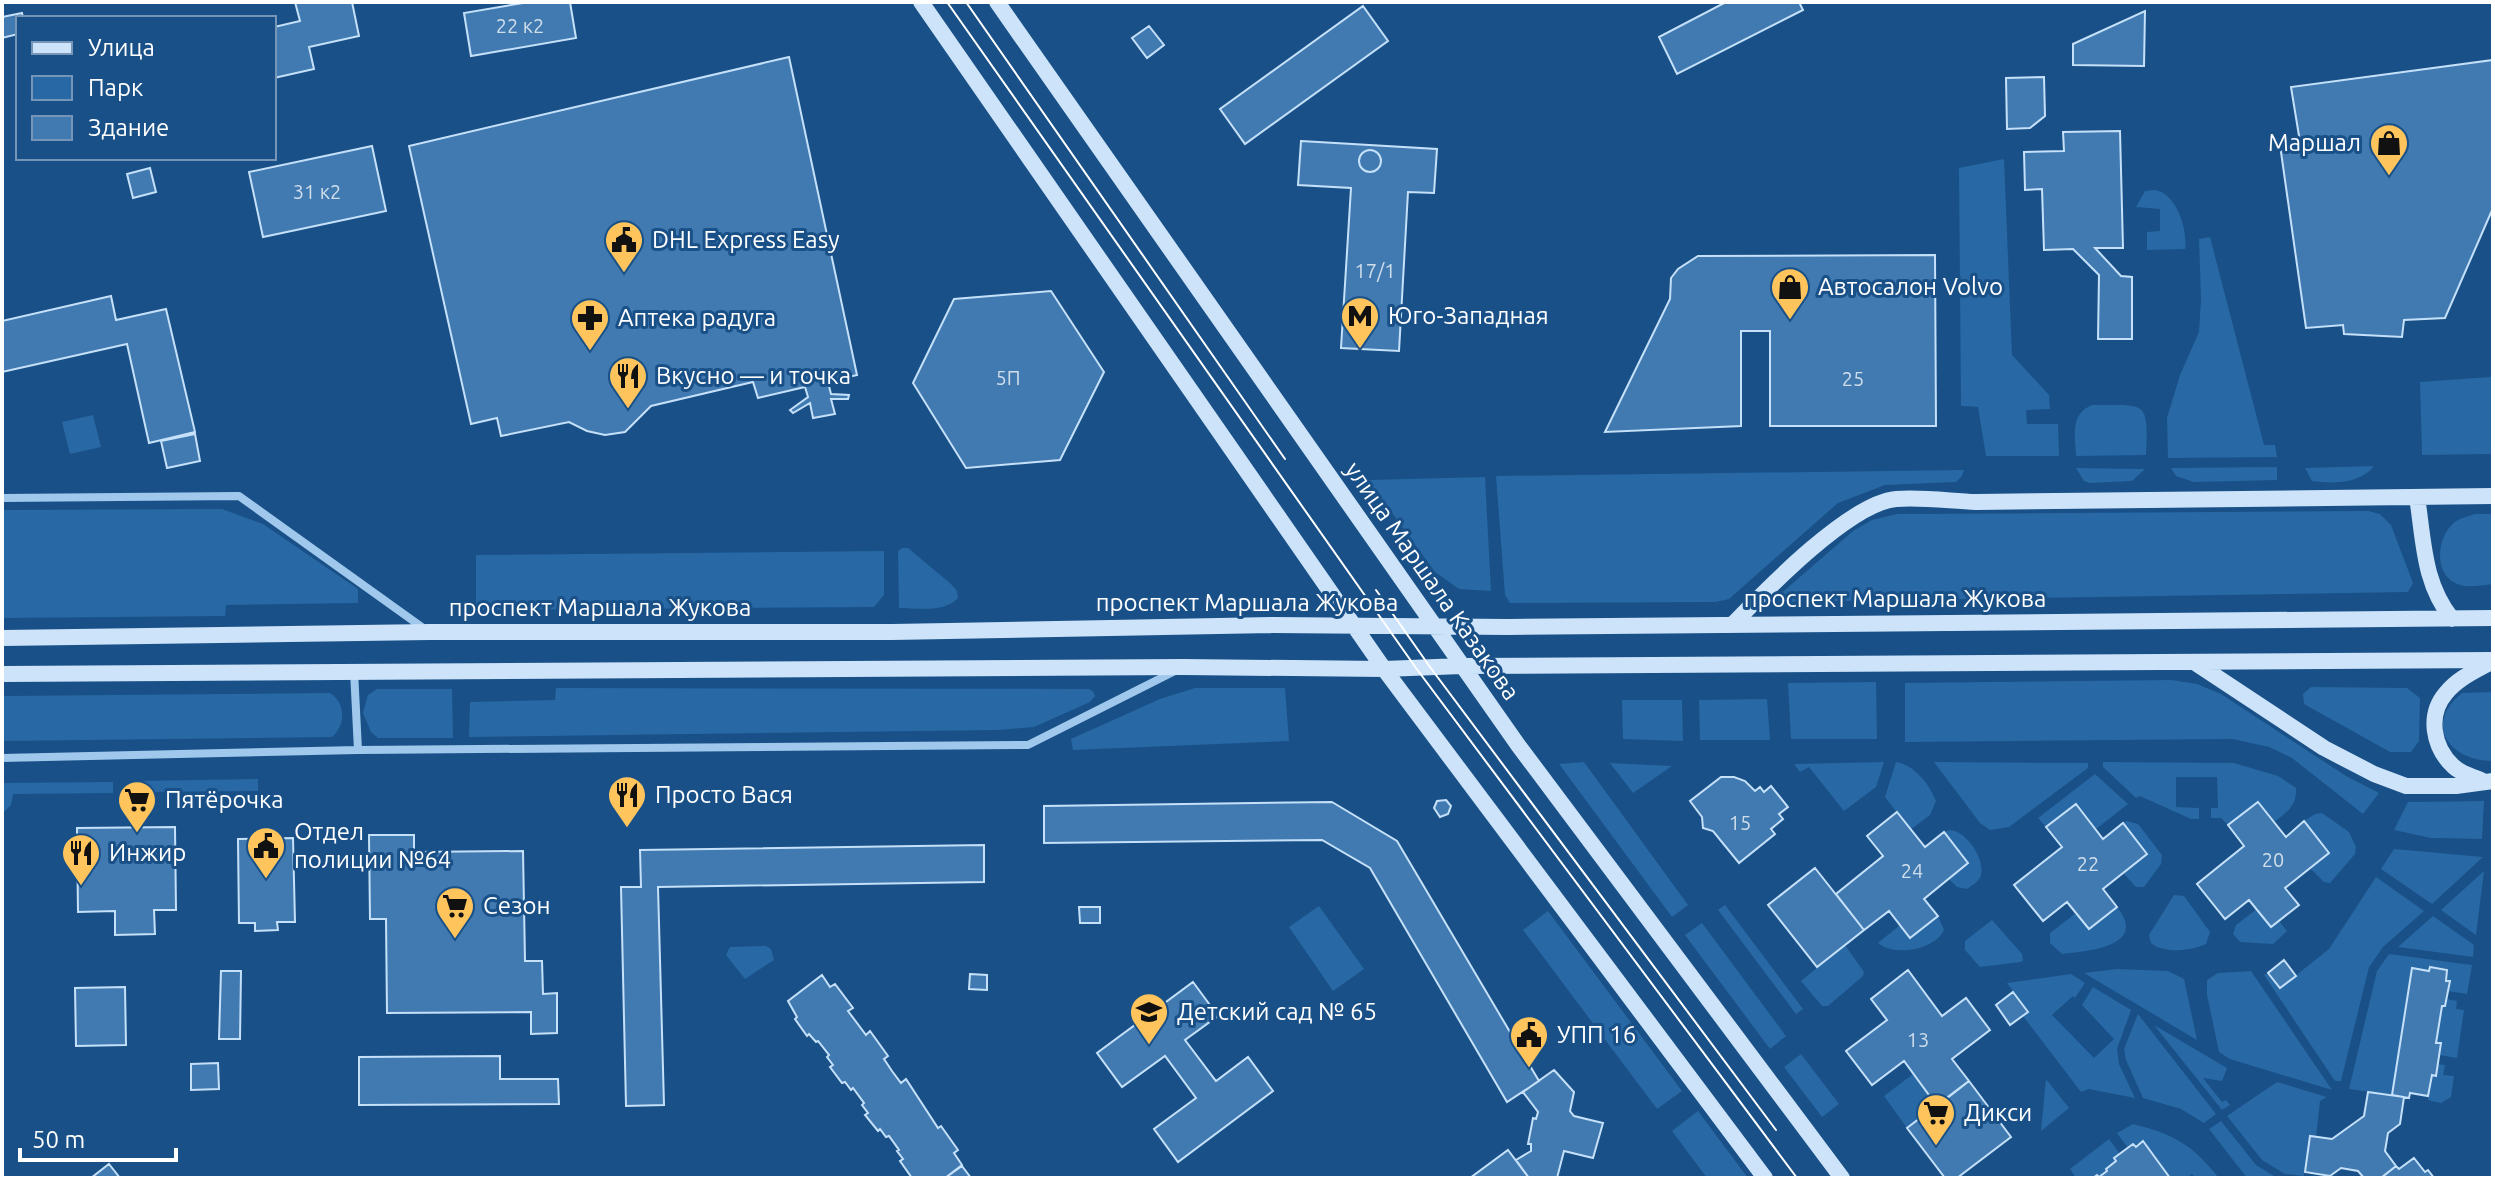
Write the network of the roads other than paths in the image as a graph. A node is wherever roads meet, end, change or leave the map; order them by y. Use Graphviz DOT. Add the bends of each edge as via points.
graph roads {
  1 [pos="921,2"];
  2 [pos="997,2"];
  3 [pos="2493,496"];
  4 [pos="2417,497"];
  5 [pos="2,498"];
  6 [pos="2493,618"];
  7 [pos="2452,619"];
  8 [pos="1733,624"];
  9 [pos="1355,627"];
  10 [pos="1435,627"];
  11 [pos="430,632"];
  12 [pos="2,638"];
  13 [pos="2493,660"];
  14 [pos="2193,661"];
  15 [pos="1462,666"];
  16 [pos="1183,667"];
  17 [pos="1384,669"];
  18 [pos="354,671"];
  19 [pos="2,674"];
  20 [pos="358,750"];
  21 [pos="2,758"];
  22 [pos="2490,781"];
  23 [pos="1765,1178"];
  24 [pos="1842,1178"];
  1 -- 9 [label="main road"];
  2 -- 10 [label="main road, улица Маршала Казакова"];
  3 -- 4 [label="main road"];
  4 -- 7 [label="main road" via="2430,583"];
  4 -- 8 [label="main road" via="1895,499 1848,519"];
  5 -- 11 [label="street" via="239,496"];
  6 -- 7 [label="main road, проспект Маршала Жукова"];
  7 -- 8 [label="main road, проспект Маршала Жукова"];
  8 -- 10 [label="main road, проспект Маршала Жукова"];
  9 -- 10 [label="main road, проспект Маршала Жукова"];
  9 -- 11 [label="main road, проспект Маршала Жукова"];
  9 -- 17 [label="main road"];
  10 -- 15 [label="main road, улица Маршала Казакова"];
  11 -- 12 [label="main road, проспект Маршала Жукова"];
  13 -- 14 [label="main road"];
  13 -- 22 [label="main road" via="2447,691 2436,707 2434,727 2442,753 2455,768"];
  14 -- 15 [label="main road"];
  14 -- 22 [label="main road" via="2324,748 2374,774 2406,786"];
  15 -- 17 [label="main road"];
  15 -- 24 [label="main road, улица Маршала Казакова"];
  16 -- 17 [label="main road"];
  16 -- 18 [label="main road"];
  16 -- 20 [label="street" via="1028,745"];
  17 -- 23 [label="main road"];
  18 -- 19 [label="main road"];
  18 -- 20 [label="street"];
  20 -- 21 [label="street"];
}
